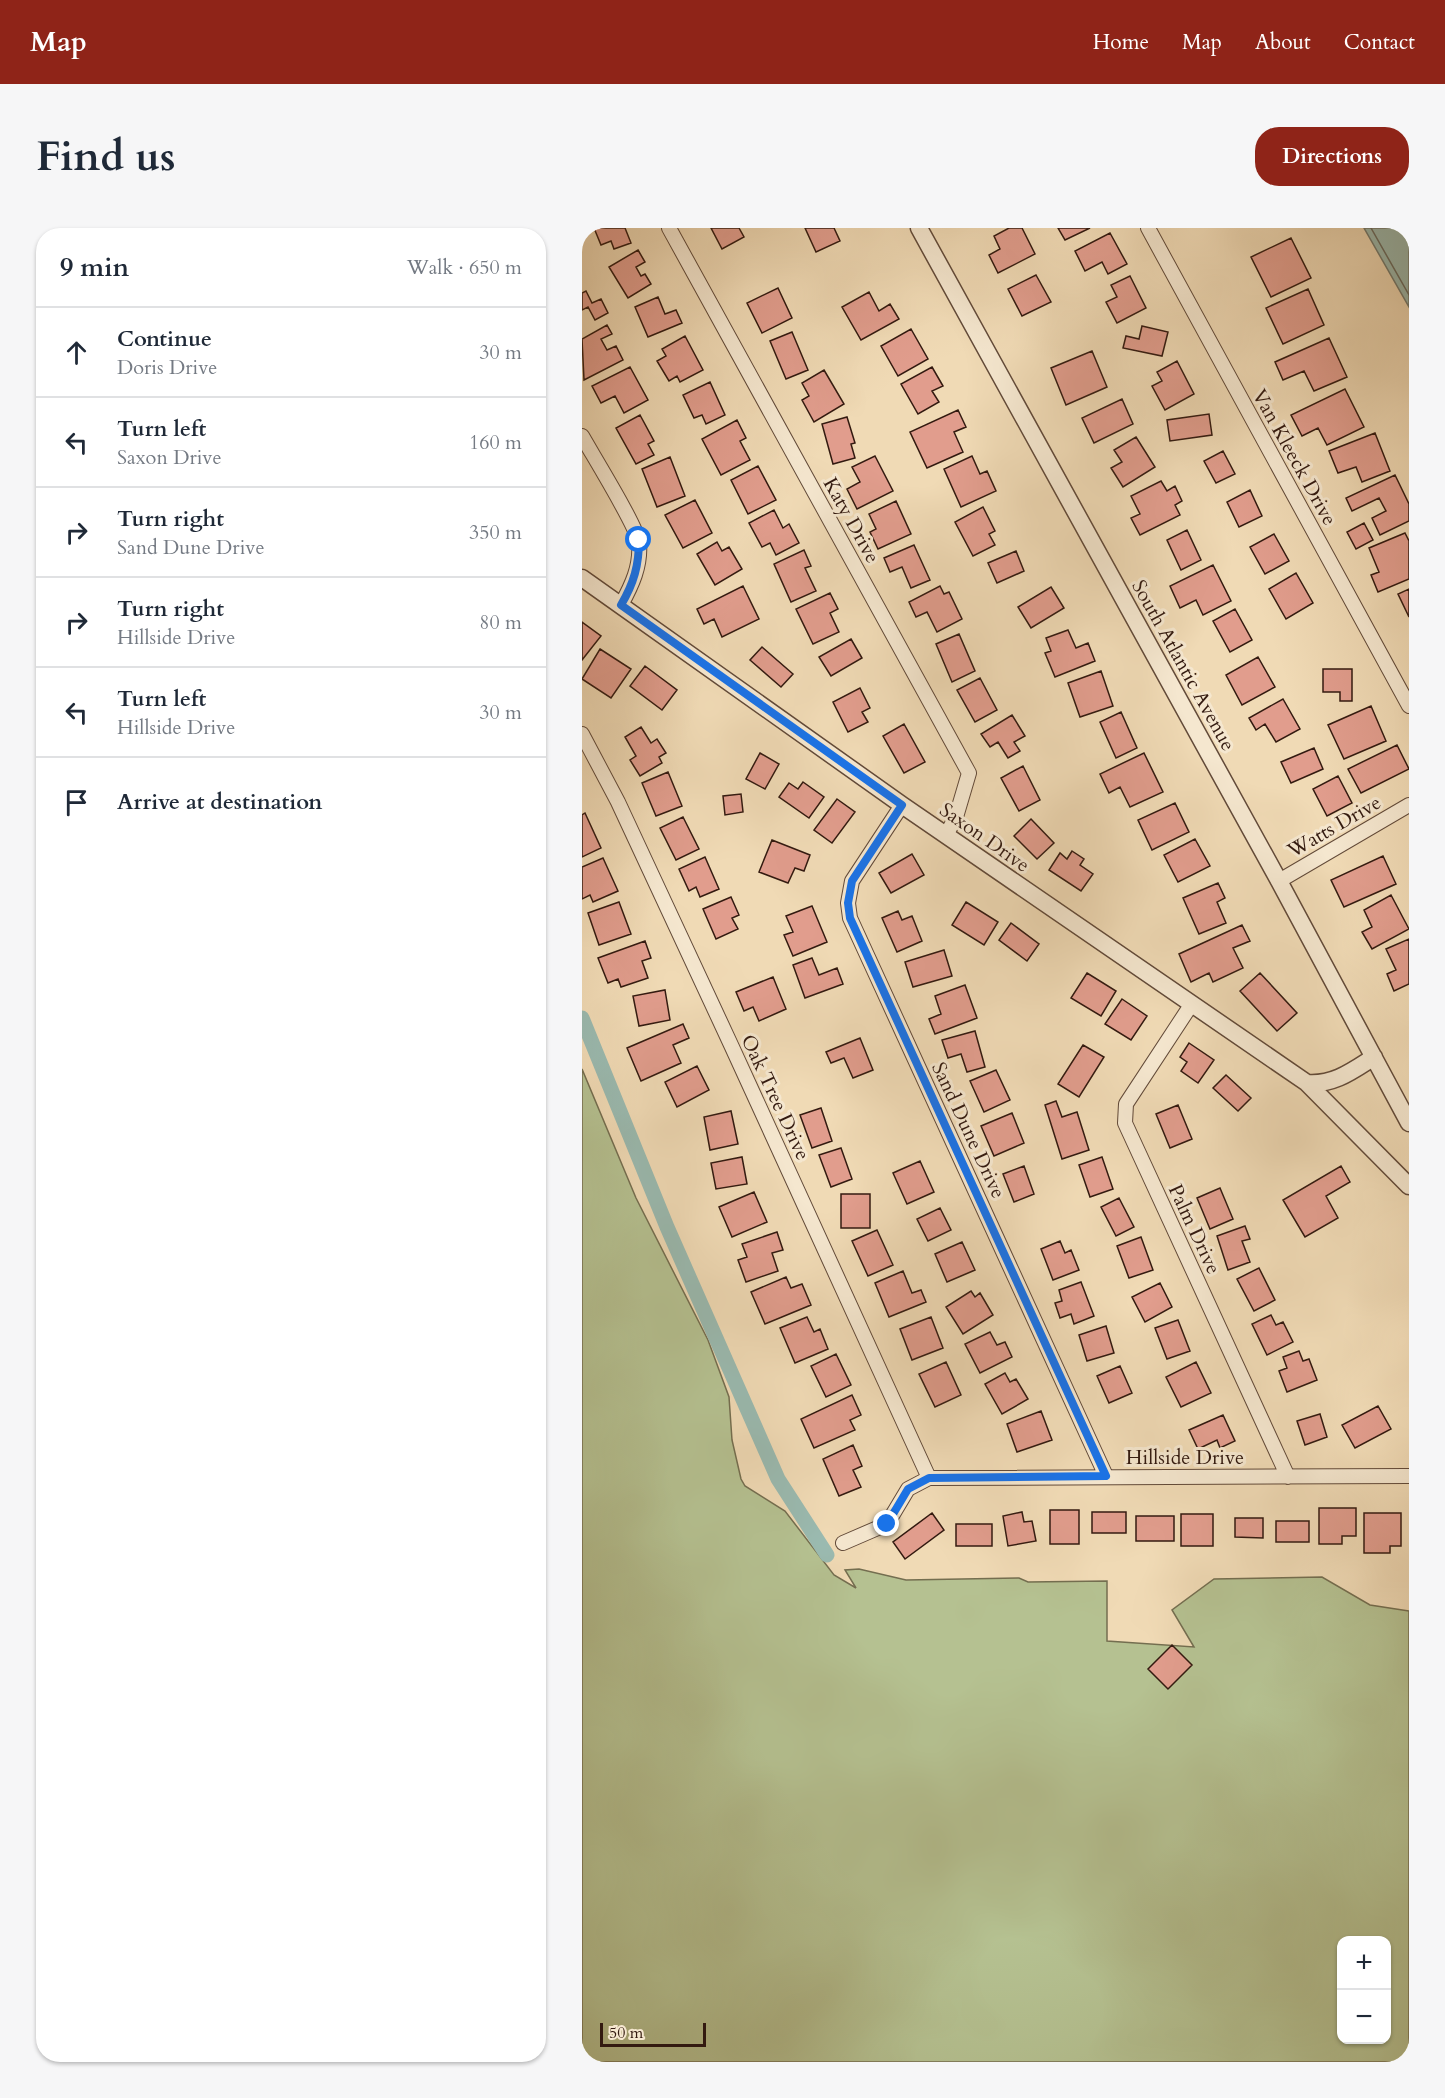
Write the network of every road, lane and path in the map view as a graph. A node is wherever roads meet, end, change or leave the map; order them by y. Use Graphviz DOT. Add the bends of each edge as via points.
graph roads {
  1 [pos="669,228"];
  2 [pos="919,228"];
  3 [pos="1148,228"];
  4 [pos="582,436"];
  5 [pos="582,578"];
  6 [pos="621,605"];
  7 [pos="1409,706"];
  8 [pos="582,734"];
  9 [pos="902,805"];
  10 [pos="1409,805"];
  11 [pos="946,835"];
  12 [pos="1279,881"];
  13 [pos="1191,1005"];
  14 [pos="1374,1057"];
  15 [pos="1307,1083"];
  16 [pos="1409,1123"];
  17 [pos="1409,1186"];
  18 [pos="1106,1476"];
  19 [pos="1409,1476"];
  20 [pos="1288,1477"];
  21 [pos="929,1478"];
  22 [pos="843,1543"];
  1 -- 11 [label="street, Katy Drive" via="969,773 956,817"];
  2 -- 12 [label="street, South Atlantic Avenue"];
  3 -- 7 [label="street, Van Kleeck Drive"];
  4 -- 6 [label="street" via="639,540 639,563"];
  5 -- 6 [label="street, Saxon Drive"];
  6 -- 9 [label="street, Saxon Drive"];
  8 -- 21 [label="street, Oak Tree Drive" via="618,802"];
  9 -- 11 [label="street, Saxon Drive"];
  9 -- 18 [label="street, Sand Dune Drive" via="852,881 850,918"];
  10 -- 12 [label="street, Watts Drive"];
  11 -- 13 [label="street, Saxon Drive"];
  12 -- 14 [label="street, South Atlantic Avenue"];
  13 -- 15 [label="street, Saxon Drive"];
  13 -- 20 [label="street, Palm Drive" via="1126,1104 1125,1123"];
  14 -- 15 [label="street" via="1340,1078 1322,1084"];
  14 -- 16 [label="street, South Atlantic Avenue"];
  15 -- 17 [label="street, Saxon Drive"];
  18 -- 20 [label="street, Hillside Drive"];
  18 -- 21 [label="street, Hillside Drive"];
  19 -- 20 [label="street, Hillside Drive"];
  21 -- 22 [label="street" via="908,1489 887,1524"];
}
